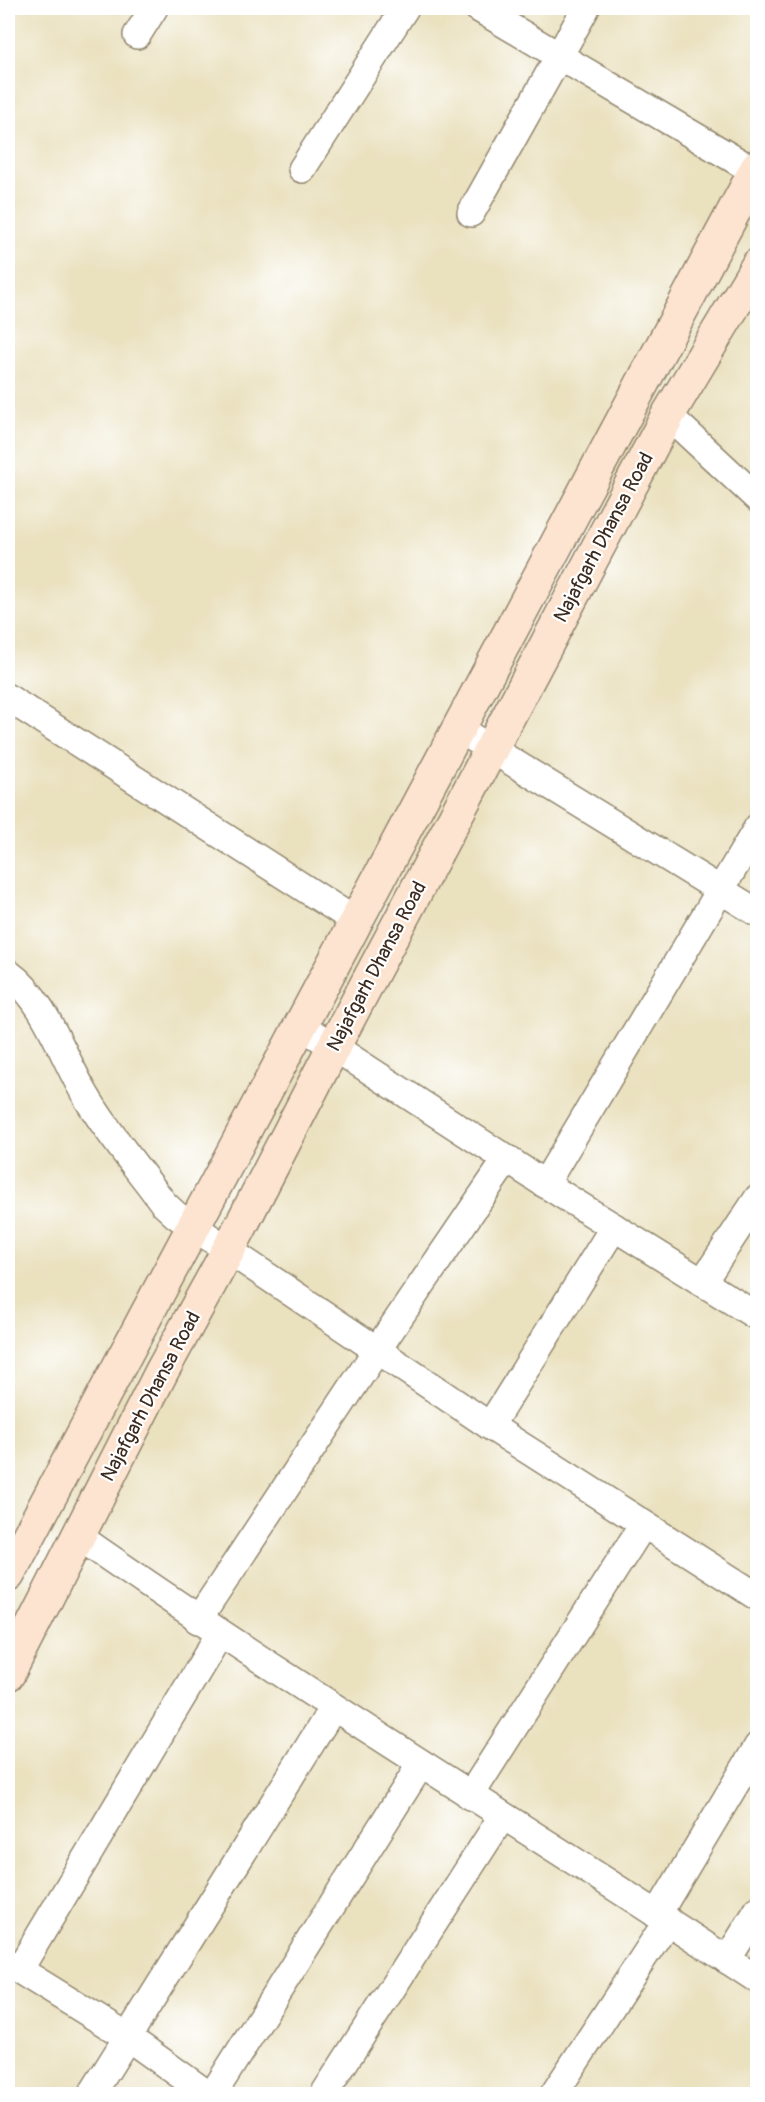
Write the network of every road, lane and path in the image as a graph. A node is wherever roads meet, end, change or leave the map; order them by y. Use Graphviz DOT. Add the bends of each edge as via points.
graph roads {
  1 [pos="154,8"];
  2 [pos="405,8"];
  3 [pos="478,8"];
  4 [pos="586,8"];
  5 [pos="137,35"];
  6 [pos="560,58"];
  7 [pos="756,168"];
  8 [pos="302,169"];
  9 [pos="471,213"];
  10 [pos="758,265"];
  11 [pos="690,291"];
  12 [pos="729,312"];
  13 [pos="668,415"];
  14 [pos="758,499"];
  15 [pos="8,698"];
  16 [pos="457,728"];
  17 [pos="492,748"];
  18 [pos="758,827"];
  19 [pos="719,889"];
  20 [pos="758,913"];
  21 [pos="354,920"];
  22 [pos="8,973"];
  23 [pos="300,1025"];
  24 [pos="333,1046"];
  25 [pos="507,1159"];
  26 [pos="545,1184"];
  27 [pos="758,1198"];
  28 [pos="614,1227"];
  29 [pos="192,1228"];
  30 [pos="229,1250"];
  31 [pos="702,1282"];
  32 [pos="758,1317"];
  33 [pos="377,1350"];
  34 [pos="490,1426"];
  35 [pos="643,1525"];
  36 [pos="78,1536"];
  37 [pos="8,1575"];
  38 [pos="758,1598"];
  39 [pos="209,1627"];
  40 [pos="8,1674"];
  41 [pos="333,1708"];
  42 [pos="758,1746"];
  43 [pos="421,1764"];
  44 [pos="470,1796"];
  45 [pos="502,1817"];
  46 [pos="758,1910"];
  47 [pos="662,1917"];
  48 [pos="727,1960"];
  49 [pos="13,1967"];
  50 [pos="758,1980"];
  51 [pos="129,2038"];
  52 [pos="92,2094"];
  53 [pos="207,2094"];
  54 [pos="213,2094"];
  55 [pos="324,2094"];
  56 [pos="554,2094"];
  1 -- 5 [label="street"];
  2 -- 8 [label="street"];
  3 -- 6 [label="street"];
  4 -- 6 [label="street"];
  6 -- 7 [label="street"];
  6 -- 9 [label="street"];
  7 -- 11 [label="main road, Najafgarh Dhansa Road"];
  10 -- 12 [label="main road, Najafgarh Dhansa Road"];
  11 -- 12 [label="main road"];
  11 -- 16 [label="main road, Najafgarh Dhansa Road"];
  12 -- 13 [label="main road, Najafgarh Dhansa Road"];
  13 -- 14 [label="street"];
  13 -- 17 [label="main road, Najafgarh Dhansa Road"];
  15 -- 21 [label="street"];
  16 -- 17 [label="street"];
  16 -- 21 [label="main road, Najafgarh Dhansa Road"];
  17 -- 19 [label="street"];
  17 -- 24 [label="main road, Najafgarh Dhansa Road"];
  18 -- 19 [label="street"];
  19 -- 20 [label="street"];
  19 -- 26 [label="street"];
  21 -- 23 [label="main road, Najafgarh Dhansa Road"];
  22 -- 29 [label="street" via="35,1001 87,1098 135,1165 164,1204"];
  23 -- 24 [label="street"];
  23 -- 29 [label="main road, Najafgarh Dhansa Road"];
  24 -- 25 [label="street"];
  24 -- 30 [label="main road, Najafgarh Dhansa Road"];
  25 -- 26 [label="street"];
  25 -- 33 [label="street"];
  26 -- 28 [label="street"];
  27 -- 31 [label="street"];
  28 -- 31 [label="street"];
  28 -- 34 [label="street"];
  29 -- 30 [label="street"];
  29 -- 37 [label="main road, Najafgarh Dhansa Road"];
  30 -- 33 [label="street"];
  30 -- 36 [label="main road, Najafgarh Dhansa Road"];
  31 -- 32 [label="street"];
  33 -- 34 [label="street"];
  33 -- 39 [label="street"];
  34 -- 35 [label="street"];
  35 -- 38 [label="street"];
  35 -- 44 [label="street"];
  36 -- 39 [label="street"];
  36 -- 40 [label="main road, Najafgarh Dhansa Road"];
  39 -- 41 [label="street"];
  39 -- 49 [label="street"];
  41 -- 43 [label="street"];
  41 -- 51 [label="street"];
  42 -- 47 [label="street"];
  43 -- 44 [label="street"];
  43 -- 54 [label="street"];
  44 -- 45 [label="street"];
  45 -- 47 [label="street"];
  45 -- 55 [label="street"];
  46 -- 48 [label="street"];
  47 -- 48 [label="street"];
  47 -- 56 [label="street"];
  48 -- 50 [label="street"];
  49 -- 51 [label="street"];
  51 -- 52 [label="street"];
  51 -- 53 [label="street"];
}
